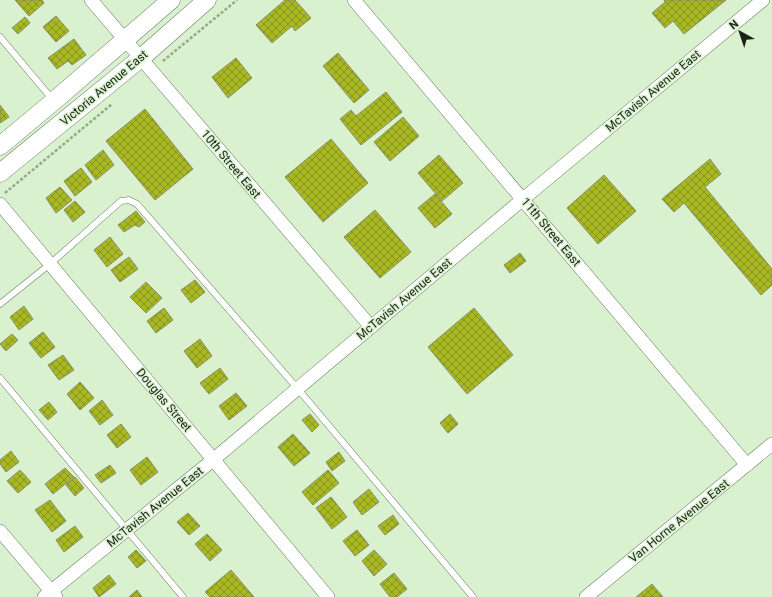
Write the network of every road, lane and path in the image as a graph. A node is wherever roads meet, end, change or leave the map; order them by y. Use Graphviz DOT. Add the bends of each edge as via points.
graph roads {
  1 [pos="91,0"];
  2 [pos="171,0"];
  3 [pos="206,0"];
  4 [pos="354,0"];
  5 [pos="763,0"];
  6 [pos="0,37"];
  7 [pos="125,40"];
  8 [pos="141,58"];
  9 [pos="54,101"];
  10 [pos="0,146"];
  11 [pos="0,173"];
  12 [pos="523,199"];
  13 [pos="0,204"];
  14 [pos="50,264"];
  15 [pos="0,304"];
  16 [pos="371,327"];
  17 [pos="0,378"];
  18 [pos="298,388"];
  19 [pos="772,444"];
  20 [pos="214,459"];
  21 [pos="747,465"];
  22 [pos="127,530"];
  23 [pos="0,531"];
  24 [pos="50,595"];
  25 [pos="182,597"];
  26 [pos="328,597"];
  27 [pos="473,597"];
  28 [pos="586,597"];
  1 -- 7 [label="street, 10th Street East"];
  2 -- 7 [label="main road, Victoria Avenue East"];
  3 -- 8 [label="main road, Victoria Avenue East"];
  4 -- 12 [label="street, 11th Street East"];
  5 -- 12 [label="street, McTavish Avenue East"];
  6 -- 9 [label="lane"];
  7 -- 8 [label="street, 10th Street East"];
  7 -- 9 [label="main road, Victoria Avenue East"];
  8 -- 11 [label="main road, Victoria Avenue East"];
  8 -- 16 [label="street, 10th Street East"];
  9 -- 10 [label="main road, Victoria Avenue East"];
  12 -- 16 [label="street, McTavish Avenue East"];
  12 -- 21 [label="street, 11th Street East"];
  13 -- 14 [label="street, Douglas Street"];
  14 -- 15 [label="lane"];
  14 -- 18 [label="lane" via="121,201 128,200 137,204"];
  14 -- 20 [label="street, Douglas Street"];
  16 -- 18 [label="street, McTavish Avenue East"];
  17 -- 22 [label="lane"];
  18 -- 20 [label="street, McTavish Avenue East"];
  18 -- 27 [label="lane"];
  19 -- 21 [label="street, Van Horne Avenue East"];
  20 -- 22 [label="street, McTavish Avenue East"];
  20 -- 26 [label="street, Douglas Street"];
  21 -- 28 [label="street, Van Horne Avenue East"];
  22 -- 24 [label="street, McTavish Avenue East"];
  22 -- 25 [label="lane"];
  23 -- 24 [label="street"];
}
